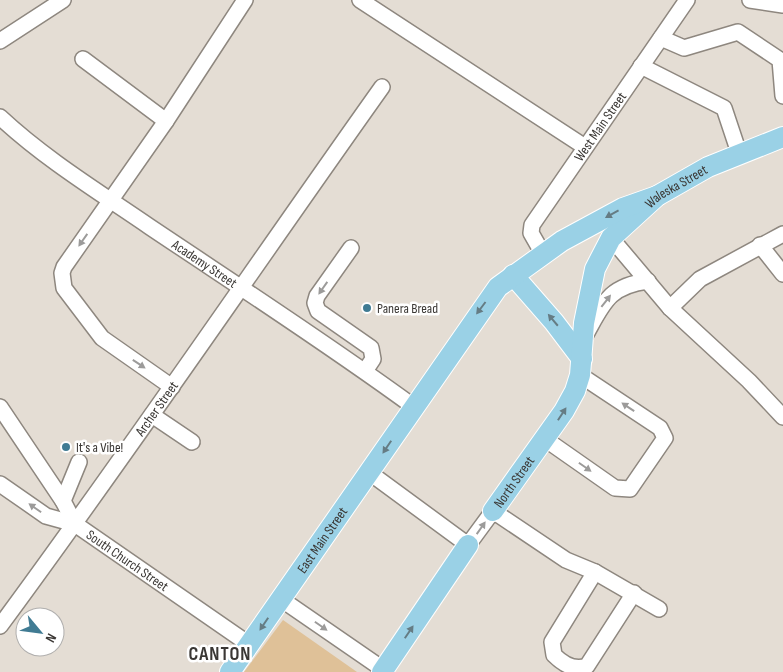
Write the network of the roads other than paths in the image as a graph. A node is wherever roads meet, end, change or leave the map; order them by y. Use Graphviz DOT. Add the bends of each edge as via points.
graph roads {
  1 [pos="63,0"];
  2 [pos="245,0"];
  3 [pos="360,0"];
  4 [pos="687,0"];
  5 [pos="750,0"];
  6 [pos="783,5"];
  7 [pos="661,38"];
  8 [pos="0,41"];
  9 [pos="83,60"];
  10 [pos="641,66"];
  11 [pos="382,87"];
  12 [pos="783,96"];
  13 [pos="0,117"];
  14 [pos="166,121"];
  15 [pos="783,137"];
  16 [pos="585,147"];
  17 [pos="739,153"];
  18 [pos="657,196"];
  19 [pos="111,200"];
  20 [pos="783,234"];
  21 [pos="611,238"];
  22 [pos="760,245"];
  23 [pos="350,248"];
  24 [pos="543,254"];
  25 [pos="595,269"];
  26 [pos="783,274"];
  27 [pos="513,275"];
  28 [pos="648,282"];
  29 [pos="240,287"];
  30 [pos="670,308"];
  31 [pos="581,359"];
  32 [pos="365,371"];
  33 [pos="172,387"];
  34 [pos="0,407"];
  35 [pos="414,407"];
  36 [pos="152,415"];
  37 [pos="783,417"];
  38 [pos="545,439"];
  39 [pos="192,442"];
  40 [pos="79,462"];
  41 [pos="370,473"];
  42 [pos="0,484"];
  43 [pos="63,501"];
  44 [pos="493,511"];
  45 [pos="75,524"];
  46 [pos="468,545"];
  47 [pos="595,572"];
  48 [pos="634,593"];
  49 [pos="281,599"];
  50 [pos="659,609"];
  51 [pos="0,626"];
  52 [pos="250,645"];
  53 [pos="383,671"];
  54 [pos="230,672"];
  1 -- 8 [label="street"];
  2 -- 14 [label="street"];
  3 -- 16 [label="street"];
  4 -- 7 [label="street, West Main Street"];
  5 -- 6 [label="street"];
  7 -- 10 [label="street, West Main Street"];
  7 -- 12 [label="street" via="684,48 738,32 780,60"];
  9 -- 14 [label="street"];
  10 -- 16 [label="street, West Main Street"];
  10 -- 17 [label="street" via="724,108"];
  11 -- 29 [label="street, Archer Street"];
  13 -- 19 [label="street, Academy Street" via="50,158"];
  14 -- 19 [label="street"];
  15 -- 17 [label="main road, Waleska Street"];
  16 -- 24 [label="street, West Main Street" via="532,225 531,233"];
  17 -- 18 [label="main road, Waleska Street"];
  18 -- 21 [label="main road, Waleska Street"];
  18 -- 24 [label="main road, one-way" via="623,208"];
  19 -- 29 [label="street, Academy Street"];
  19 -- 33 [label="street, one-way" via="64,267 64,288 102,338"];
  20 -- 22 [label="street"];
  21 -- 25 [label="main road, Waleska Street"];
  21 -- 28 [label="street"];
  22 -- 26 [label="street"];
  22 -- 30 [label="street" via="700,279"];
  23 -- 32 [label="street, one-way" via="315,303 318,311 371,348 373,359"];
  24 -- 27 [label="main road"];
  25 -- 31 [label="main road, North Street"];
  31 -- 27 [label="main road, one-way"];
  27 -- 35 [label="main road, one-way" via="498,287 479,312"];
  28 -- 30 [label="street"];
  31 -- 28 [label="street, one-way" via="602,306 613,293 628,284"];
  29 -- 32 [label="street, Academy Street"];
  29 -- 33 [label="street, Archer Street"];
  30 -- 37 [label="street"];
  38 -- 31 [label="main road, North Street, one-way" via="564,411"];
  38 -- 31 [label="street, one-way" via="615,488 630,489 664,438 660,428"];
  32 -- 35 [label="street, Academy Street"];
  33 -- 36 [label="street, Archer Street"];
  34 -- 43 [label="street"];
  35 -- 41 [label="main road, East Main Street, one-way"];
  36 -- 39 [label="street"];
  36 -- 45 [label="street, Archer Street"];
  38 -- 44 [label="main road, North Street"];
  40 -- 43 [label="street"];
  41 -- 46 [label="street"];
  41 -- 49 [label="main road, East Main Street"];
  45 -- 42 [label="street, South Church Street, one-way" via="46,516"];
  43 -- 45 [label="street"];
  46 -- 44 [label="street, North Street, one-way"];
  44 -- 47 [label="street" via="566,560"];
  45 -- 51 [label="street, Archer Street"];
  45 -- 52 [label="street, South Church Street"];
  53 -- 46 [label="main road, North Street, one-way"];
  47 -- 48 [label="street"];
  47 -- 48 [label="street" via="552,642 554,655 568,666 588,666"];
  48 -- 50 [label="street"];
  49 -- 52 [label="main road, East Main Street, one-way"];
  49 -- 53 [label="street, one-way"];
  52 -- 54 [label="main road, East Main Street"];
}
